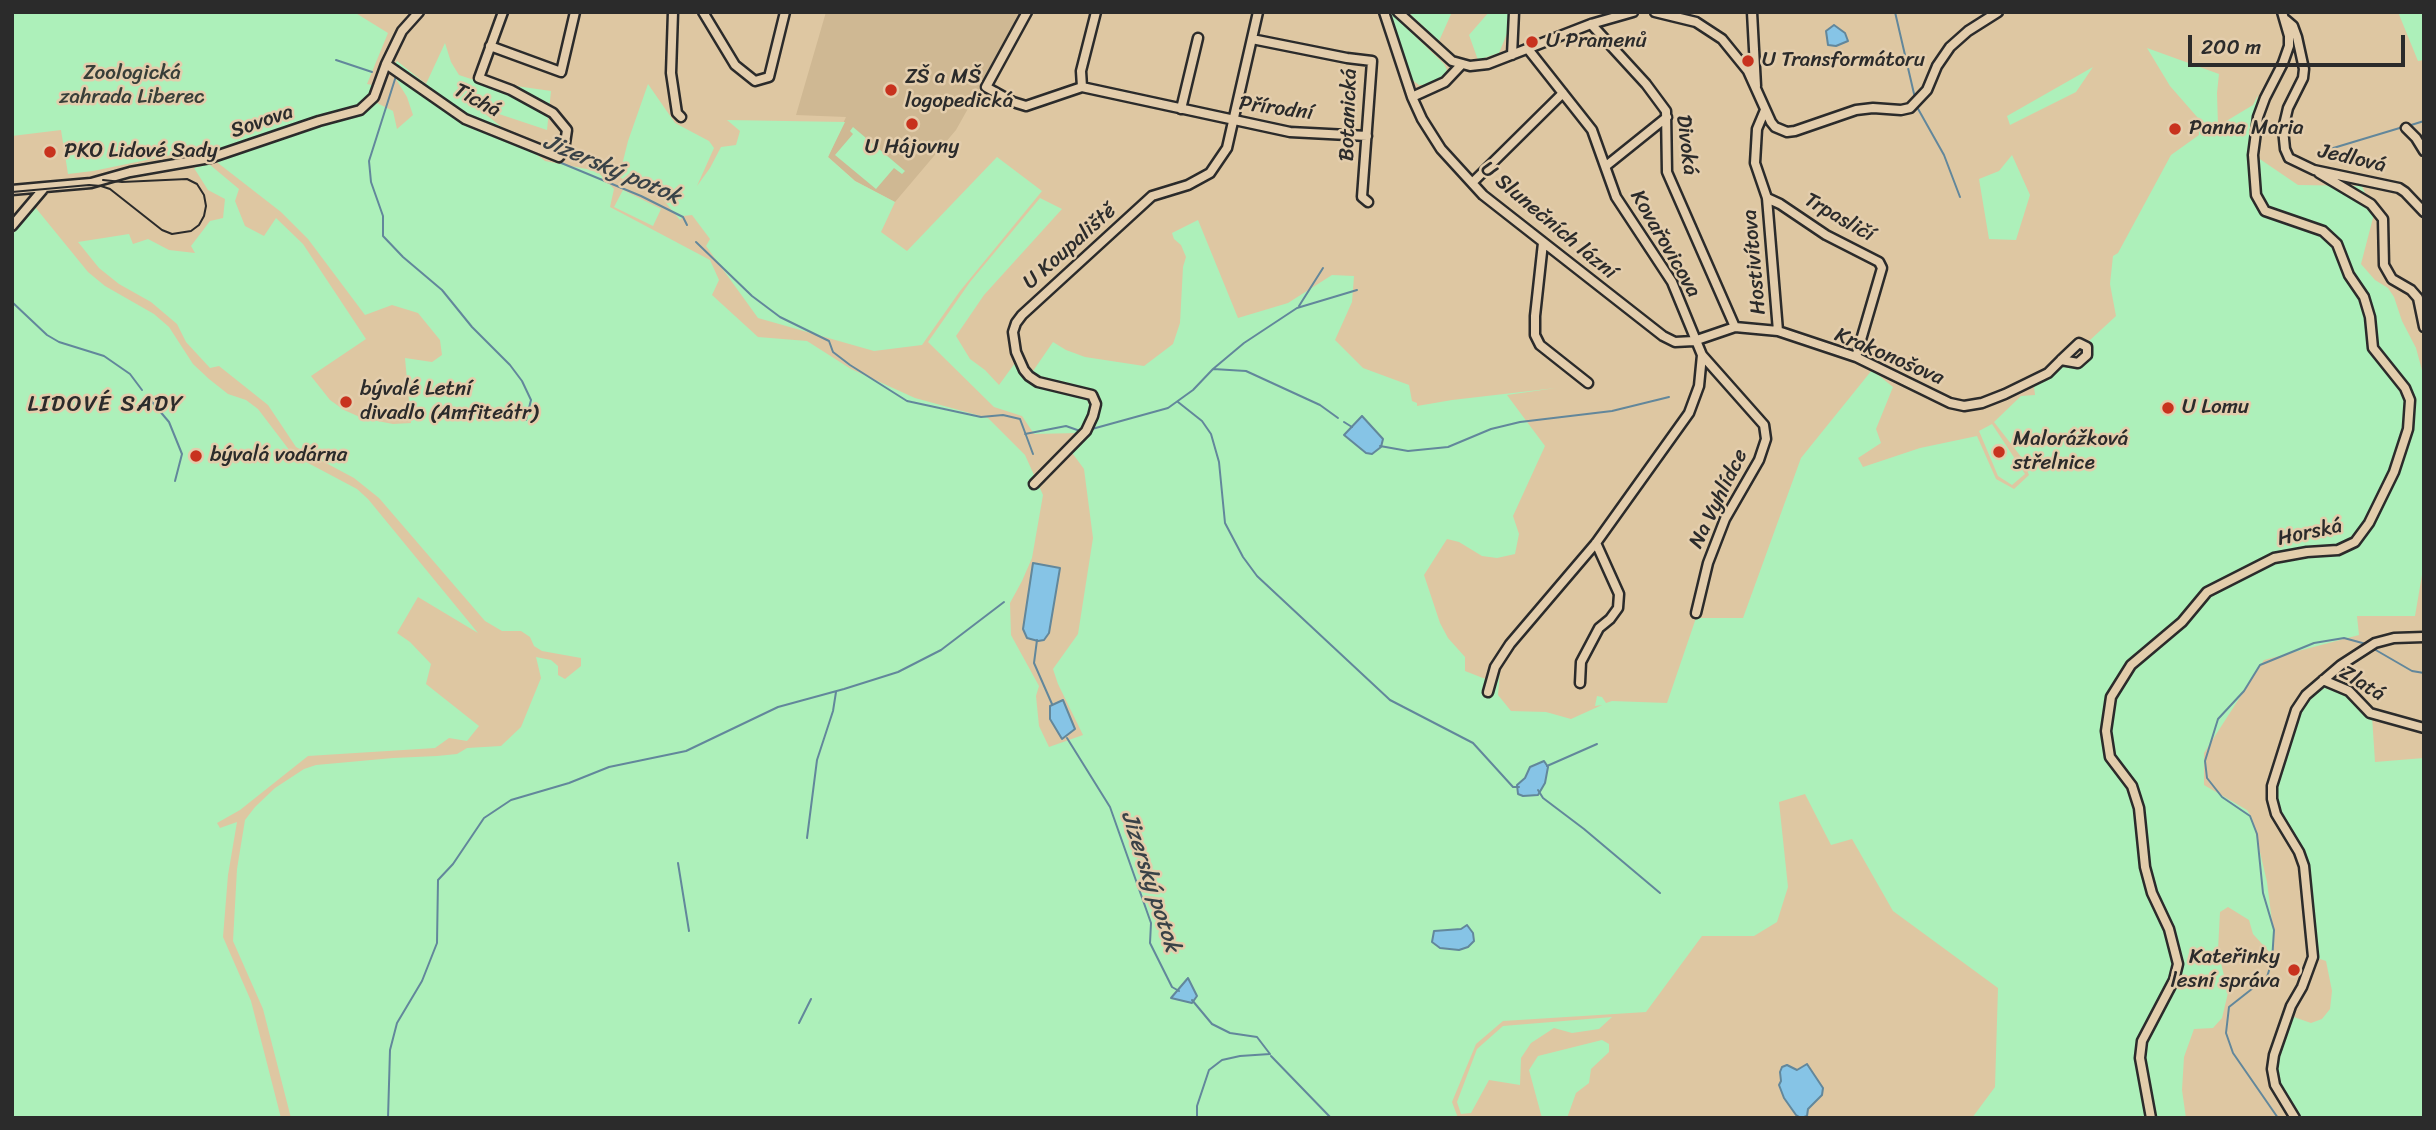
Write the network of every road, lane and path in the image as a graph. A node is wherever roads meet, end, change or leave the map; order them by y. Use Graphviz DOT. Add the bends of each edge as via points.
graph roads {
  1 [pos="419,12"];
  2 [pos="503,12"];
  3 [pos="575,12"];
  4 [pos="673,12"];
  5 [pos="702,12"];
  6 [pos="785,12"];
  7 [pos="1027,12"];
  8 [pos="1096,12"];
  9 [pos="1258,12"];
  10 [pos="1384,12"];
  11 [pos="1398,12"];
  12 [pos="1514,12"];
  13 [pos="1633,12"];
  14 [pos="1655,12"];
  15 [pos="1998,12"];
  16 [pos="1751,14"];
  17 [pos="2283,15"];
  18 [pos="1591,24"];
  19 [pos="1198,38"];
  20 [pos="1252,39"];
  21 [pos="490,46"];
  22 [pos="1755,46"];
  23 [pos="1528,49"];
  24 [pos="1512,55"];
  25 [pos="1740,58"];
  26 [pos="386,64"];
  27 [pos="1462,64"];
  28 [pos="1756,86"];
  29 [pos="1082,87"];
  30 [pos="1563,93"];
  31 [pos="1412,97"];
  32 [pos="1181,109"];
  33 [pos="1765,110"];
  34 [pos="681,117"];
  35 [pos="1667,117"];
  36 [pos="1234,122"];
  37 [pos="2406,128"];
  38 [pos="1367,136"];
  39 [pos="2424,151"];
  40 [pos="1606,166"];
  41 [pos="2314,170"];
  42 [pos="1472,184"];
  43 [pos="44,188"];
  44 [pos="12,190"];
  45 [pos="1767,198"];
  46 [pos="1368,202"];
  47 [pos="2424,212"];
  48 [pos="12,226"];
  49 [pos="1543,243"];
  50 [pos="1735,327"];
  51 [pos="2424,327"];
  52 [pos="1778,331"];
  53 [pos="1694,341"];
  54 [pos="1702,355"];
  55 [pos="1856,357"];
  56 [pos="2061,360"];
  57 [pos="1588,383"];
  58 [pos="1035,482"];
  59 [pos="1596,543"];
  60 [pos="1696,613"];
  61 [pos="2424,637"];
  62 [pos="2323,680"];
  63 [pos="1580,683"];
  64 [pos="1488,692"];
  65 [pos="2424,728"];
  66 [pos="2151,1118"];
  67 [pos="2295,1118"];
  1 -- 26 [label="street, Sovova" via="402,31"];
  2 -- 21 [label="street"];
  3 -- 21 [label="street" via="561,72"];
  4 -- 34 [label="street" via="671,73"];
  5 -- 6 [label="street" via="735,65 755,80 769,77"];
  7 -- 29 [label="street" via="986,87 1026,106"];
  8 -- 29 [label="street" via="1081,71"];
  9 -- 20 [label="street, U Koupaliště"];
  10 -- 31 [label="street, U Slunečních lázní"];
  11 -- 27 [label="street" via="1437,50"];
  12 -- 24 [label="street"];
  13 -- 18 [label="street"];
  14 -- 25 [label="street" via="1709,29"];
  15 -- 33 [label="street" via="1950,47 1927,90 1910,108 1856,110 1791,132 1775,127"];
  16 -- 22 [label="street"];
  17 -- 41 [label="street, Jedlová" via="2293,26 2304,63 2283,129 2285,149 2295,163"];
  17 -- 66 [label="street, Horská" via="2288,49 2258,117 2253,155 2256,195 2265,211 2323,232 2337,244 2364,297 2374,348 2410,400 2408,429 2394,472 2355,542 2338,550 2274,558 2207,592 2176,629 2131,666 2111,697 2106,731 2110,757 2132,786 2145,867 2178,964 2142,1041 2140,1058"];
  18 -- 23 [label="street"];
  18 -- 35 [label="street, Divoká" via="1646,83"];
  19 -- 32 [label="street"];
  20 -- 36 [label="street, U Koupaliště"];
  20 -- 38 [label="street, Botanická" via="1372,61"];
  21 -- 26 [label="street, Tichá" via="479,78 553,113 567,130 559,157 465,119"];
  22 -- 25 [label="street"];
  22 -- 28 [label="street"];
  23 -- 24 [label="street"];
  23 -- 30 [label="street, Kovařovicova"];
  24 -- 27 [label="street" via="1488,64"];
  25 -- 28 [label="street"];
  26 -- 43 [label="street, Sovova" via="374,97 360,110 210,158"];
  27 -- 31 [label="street" via="1445,82"];
  28 -- 33 [label="street"];
  29 -- 32 [label="street, Přírodní"];
  30 -- 40 [label="street, Kovařovicova" via="1592,130"];
  30 -- 42 [label="street"];
  31 -- 42 [label="street, U Slunečních lázní" via="1441,149"];
  32 -- 36 [label="street, Přírodní"];
  33 -- 45 [label="street, Hostivítova" via="1757,129 1755,163"];
  35 -- 40 [label="street"];
  35 -- 50 [label="street, Divoká" via="1667,172"];
  36 -- 38 [label="street, Přírodní" via="1290,132"];
  36 -- 58 [label="street, U Koupaliště" via="1227,148 1210,173 1152,196 1016,323 1016,352 1024,370 1038,382 1092,395 1096,404 1088,428"];
  37 -- 39 [label="street"];
  38 -- 46 [label="street, Botanická" via="1362,197"];
  40 -- 53 [label="street, Kovařovicova" via="1621,206 1672,282"];
  41 -- 47 [label="street, Jedlová" via="2399,188"];
  41 -- 51 [label="street" via="2371,204 2384,219 2384,265 2392,279 2418,298"];
  42 -- 49 [label="street, U Slunečních lázní"];
  43 -- 44 [label="street"];
  43 -- 48 [label="street"];
  45 -- 52 [label="street, Hostivítova"];
  45 -- 55 [label="street, Trpasličí" via="1879,262"];
  49 -- 53 [label="street, U Slunečních lázní" via="1663,336 1675,342"];
  49 -- 57 [label="street" via="1535,335 1540,345"];
  50 -- 52 [label="street, Krakonošova"];
  50 -- 53 [label="street, Krakonošova"];
  52 -- 55 [label="street, Krakonošova"];
  53 -- 54 [label="street, Na Vyhlídce"];
  54 -- 59 [label="street" via="1699,386 1689,413"];
  54 -- 60 [label="street, Na Vyhlídce" via="1754,410 1764,425 1766,439 1725,519"];
  55 -- 56 [label="street, Krakonošova" via="1964,406 2005,394 2048,373"];
  59 -- 63 [label="street" via="1619,594 1618,608 1599,628 1581,662"];
  59 -- 64 [label="street" via="1510,644 1495,667"];
  61 -- 62 [label="street" via="2375,643"];
  62 -- 65 [label="street, Zlatá" via="2349,691 2370,713"];
  62 -- 67 [label="street" via="2296,710 2272,786 2276,814 2304,866 2313,957 2291,1006 2272,1069 2275,1085"];
}
